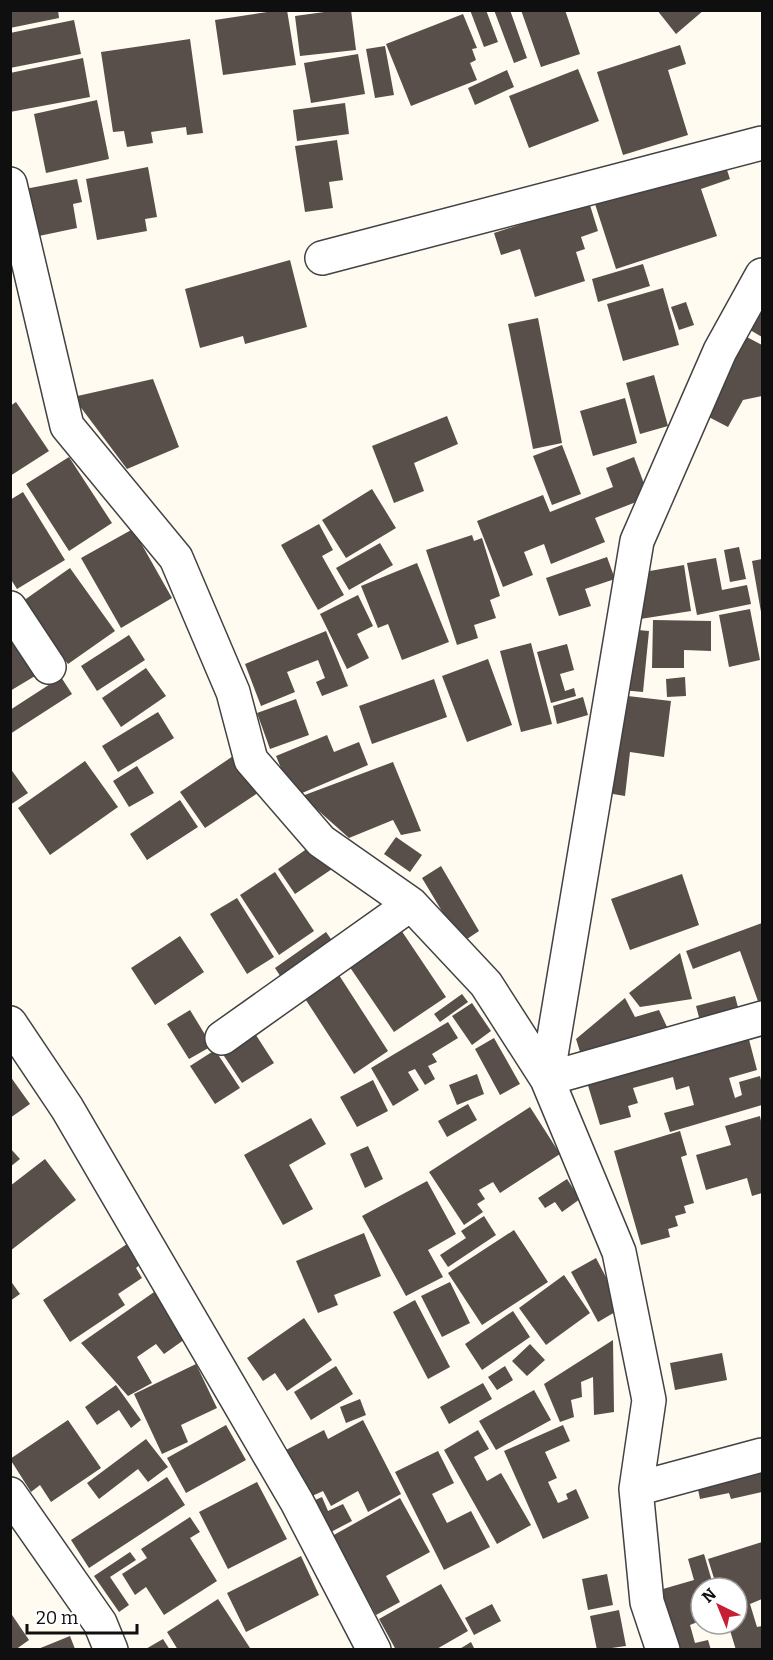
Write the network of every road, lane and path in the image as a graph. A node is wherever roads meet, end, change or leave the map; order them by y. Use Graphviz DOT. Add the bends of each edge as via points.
graph roads {
  1 [pos="762,143"];
  2 [pos="10,184"];
  3 [pos="322,258"];
  4 [pos="762,275"];
  5 [pos="10,608"];
  6 [pos="49,668"];
  7 [pos="411,904"];
  8 [pos="762,1017"];
  9 [pos="10,1023"];
  10 [pos="222,1038"];
  11 [pos="548,1079"];
  12 [pos="762,1455"];
  13 [pos="636,1489"];
  14 [pos="10,1494"];
  15 [pos="111,1650"];
  16 [pos="374,1650"];
  17 [pos="663,1650"];
  1 -- 3 [label="street"];
  2 -- 7 [label="street" via="67,426 177,558 233,692 251,760 321,841"];
  4 -- 11 [label="street" via="720,351 637,541"];
  5 -- 6 [label="street"];
  7 -- 10 [label="street"];
  7 -- 11 [label="street" via="486,984"];
  8 -- 11 [label="street"];
  9 -- 16 [label="street" via="67,1108 286,1482"];
  11 -- 13 [label="street" via="619,1252 649,1400"];
  12 -- 13 [label="street"];
  13 -- 17 [label="street" via="647,1602"];
  14 -- 15 [label="street" via="100,1623"];
}
